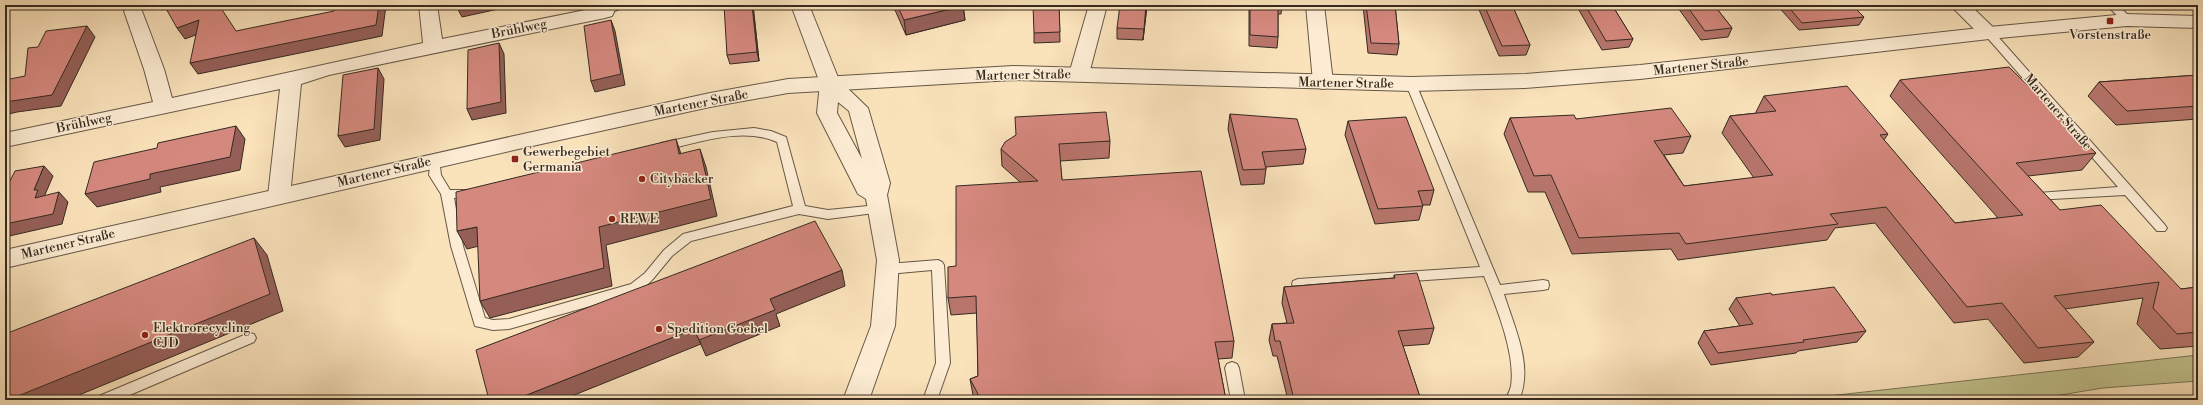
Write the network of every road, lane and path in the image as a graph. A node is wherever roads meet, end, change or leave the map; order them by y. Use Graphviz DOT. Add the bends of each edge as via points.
graph roads {
  1 [pos="428,5"];
  2 [pos="624,5"];
  3 [pos="800,5"];
  4 [pos="1098,5"];
  5 [pos="1315,5"];
  6 [pos="1959,5"];
  7 [pos="2112,5"];
  8 [pos="133,11"];
  9 [pos="605,12"];
  10 [pos="2127,20"];
  11 [pos="2198,22"];
  12 [pos="1989,33"];
  13 [pos="433,47"];
  14 [pos="1079,74"];
  15 [pos="291,80"];
  16 [pos="1323,82"];
  17 [pos="830,83"];
  18 [pos="1411,84"];
  19 [pos="164,106"];
  20 [pos="5,140"];
  21 [pos="650,150"];
  22 [pos="435,160"];
  23 [pos="488,190"];
  24 [pos="2128,191"];
  25 [pos="447,194"];
  26 [pos="279,196"];
  27 [pos="2038,197"];
  28 [pos="877,202"];
  29 [pos="800,209"];
  30 [pos="2161,228"];
  31 [pos="5,259"];
  32 [pos="888,269"];
  33 [pos="1488,270"];
  34 [pos="1298,284"];
  35 [pos="1543,285"];
  36 [pos="1496,290"];
  37 [pos="249,338"];
  38 [pos="1232,368"];
  39 [pos="104,400"];
  40 [pos="856,400"];
  41 [pos="930,400"];
  42 [pos="1238,400"];
  43 [pos="1512,400"];
  1 -- 13 [label="street"];
  2 -- 9 [label="lane"];
  3 -- 17 [label="street"];
  4 -- 14 [label="street"];
  5 -- 16 [label="street"];
  6 -- 12 [label="street"];
  7 -- 10 [label="lane"];
  8 -- 19 [label="street"];
  9 -- 13 [label="street, Brühlweg"];
  10 -- 11 [label="street, Martener Straße"];
  10 -- 12 [label="street, Martener Straße"];
  12 -- 18 [label="street, Martener Straße" via="1640,72 1525,81"];
  12 -- 24 [label="lane, Martener Straße"];
  13 -- 15 [label="street, Brühlweg" via="327,69"];
  14 -- 16 [label="street, Martener Straße"];
  14 -- 17 [label="street, Martener Straße" via="1013,73"];
  15 -- 19 [label="street, Brühlweg"];
  15 -- 26 [label="street"];
  16 -- 18 [label="street, Martener Straße"];
  17 -- 22 [label="street, Martener Straße" via="788,86 710,100"];
  17 -- 28 [label="street" via="827,113 866,188"];
  17 -- 28 [label="street" via="858,108 879,183"];
  18 -- 33 [label="lane, Martener Straße"];
  19 -- 20 [label="street, Brühlweg"];
  21 -- 29 [label="lane" via="696,139 746,132 765,133 782,140"];
  22 -- 25 [label="lane" via="435,176"];
  22 -- 26 [label="street, Martener Straße"];
  23 -- 25 [label="lane" via="472,194"];
  24 -- 27 [label="lane"];
  24 -- 30 [label="lane, Martener Straße"];
  25 -- 29 [label="lane" via="457,246 480,322 493,325 509,324 635,288 687,237"];
  26 -- 31 [label="street, Martener Straße"];
  28 -- 29 [label="lane" via="843,213 810,214"];
  28 -- 32 [label="street"];
  32 -- 40 [label="street" via="883,326"];
  32 -- 41 [label="lane" via="938,265 943,363"];
  33 -- 34 [label="lane"];
  33 -- 36 [label="lane, Martener Straße"];
  35 -- 36 [label="lane"];
  36 -- 43 [label="lane, Martener Straße" via="1518,366 1518,388"];
  37 -- 39 [label="lane"];
  38 -- 42 [label="lane"];
}
